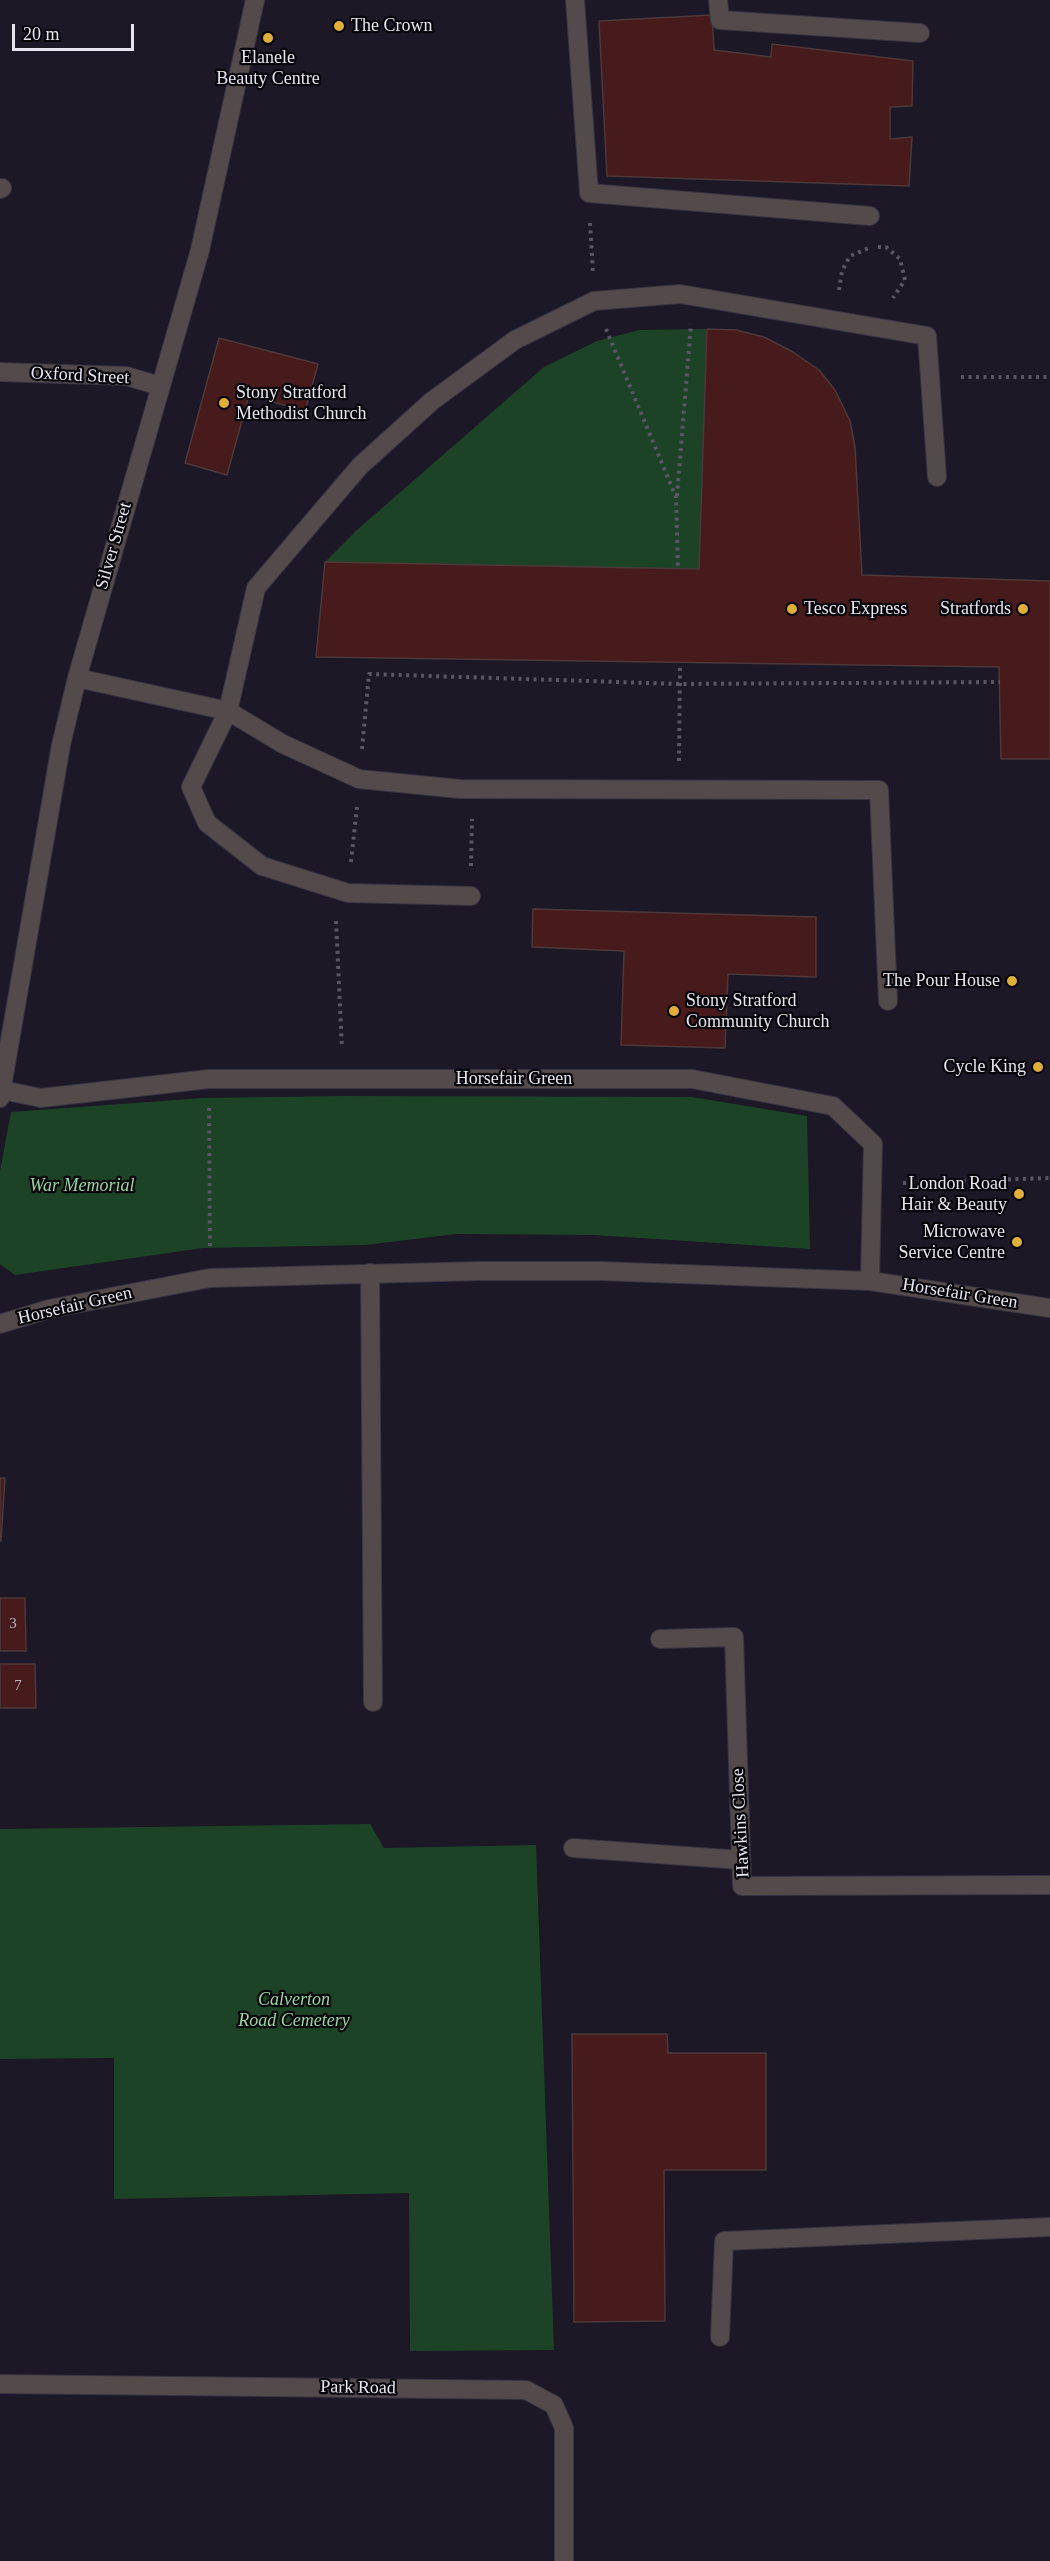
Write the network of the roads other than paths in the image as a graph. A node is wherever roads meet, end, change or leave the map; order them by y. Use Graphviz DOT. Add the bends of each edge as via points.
graph roads {
  1 [pos="255,0"];
  2 [pos="575,0"];
  3 [pos="718,0"];
  4 [pos="920,33"];
  5 [pos="870,216"];
  6 [pos="0,372"];
  7 [pos="160,386"];
  8 [pos="937,477"];
  9 [pos="77,678"];
  10 [pos="228,711"];
  11 [pos="471,896"];
  12 [pos="888,1001"];
  13 [pos="1,1094"];
  14 [pos="370,1273"];
  15 [pos="870,1281"];
  16 [pos="1050,1308"];
  17 [pos="0,1324"];
  18 [pos="660,1639"];
  19 [pos="373,1702"];
  20 [pos="573,1848"];
  21 [pos="741,1860"];
  22 [pos="1050,1885"];
  23 [pos="1050,2227"];
  24 [pos="720,2337"];
  25 [pos="0,2384"];
  26 [pos="564,2561"];
  1 -- 7 [label="street, Silver Street" via="200,250"];
  2 -- 5 [label="street" via="589,193"];
  3 -- 4 [label="street" via="720,20"];
  6 -- 7 [label="street, Oxford Street" via="126,376"];
  7 -- 9 [label="street, Silver Street"];
  8 -- 10 [label="street" via="927,336 680,294 594,301 515,340 432,401 360,466 256,588"];
  9 -- 10 [label="street"];
  9 -- 13 [label="street, Silver Street" via="61,745"];
  10 -- 11 [label="street" via="191,787 207,823 262,866 342,891"];
  10 -- 12 [label="street" via="283,744 359,779 473,789 879,790"];
  13 -- 15 [label="street, Horsefair Green" via="42,1098 209,1079 692,1079 833,1106 873,1144"];
  14 -- 15 [label="street, Horsefair Green" via="600,1271"];
  14 -- 17 [label="street, Horsefair Green" via="210,1278 81,1302"];
  14 -- 19 [label="street"];
  15 -- 16 [label="street, Horsefair Green"];
  18 -- 21 [label="street, Hawkins Close" via="734,1637"];
  20 -- 21 [label="street"];
  21 -- 22 [label="street, Hawkins Close" via="742,1886"];
  23 -- 24 [label="street" via="724,2241"];
  25 -- 26 [label="street, Park Road" via="526,2390 554,2405 564,2428"];
}
